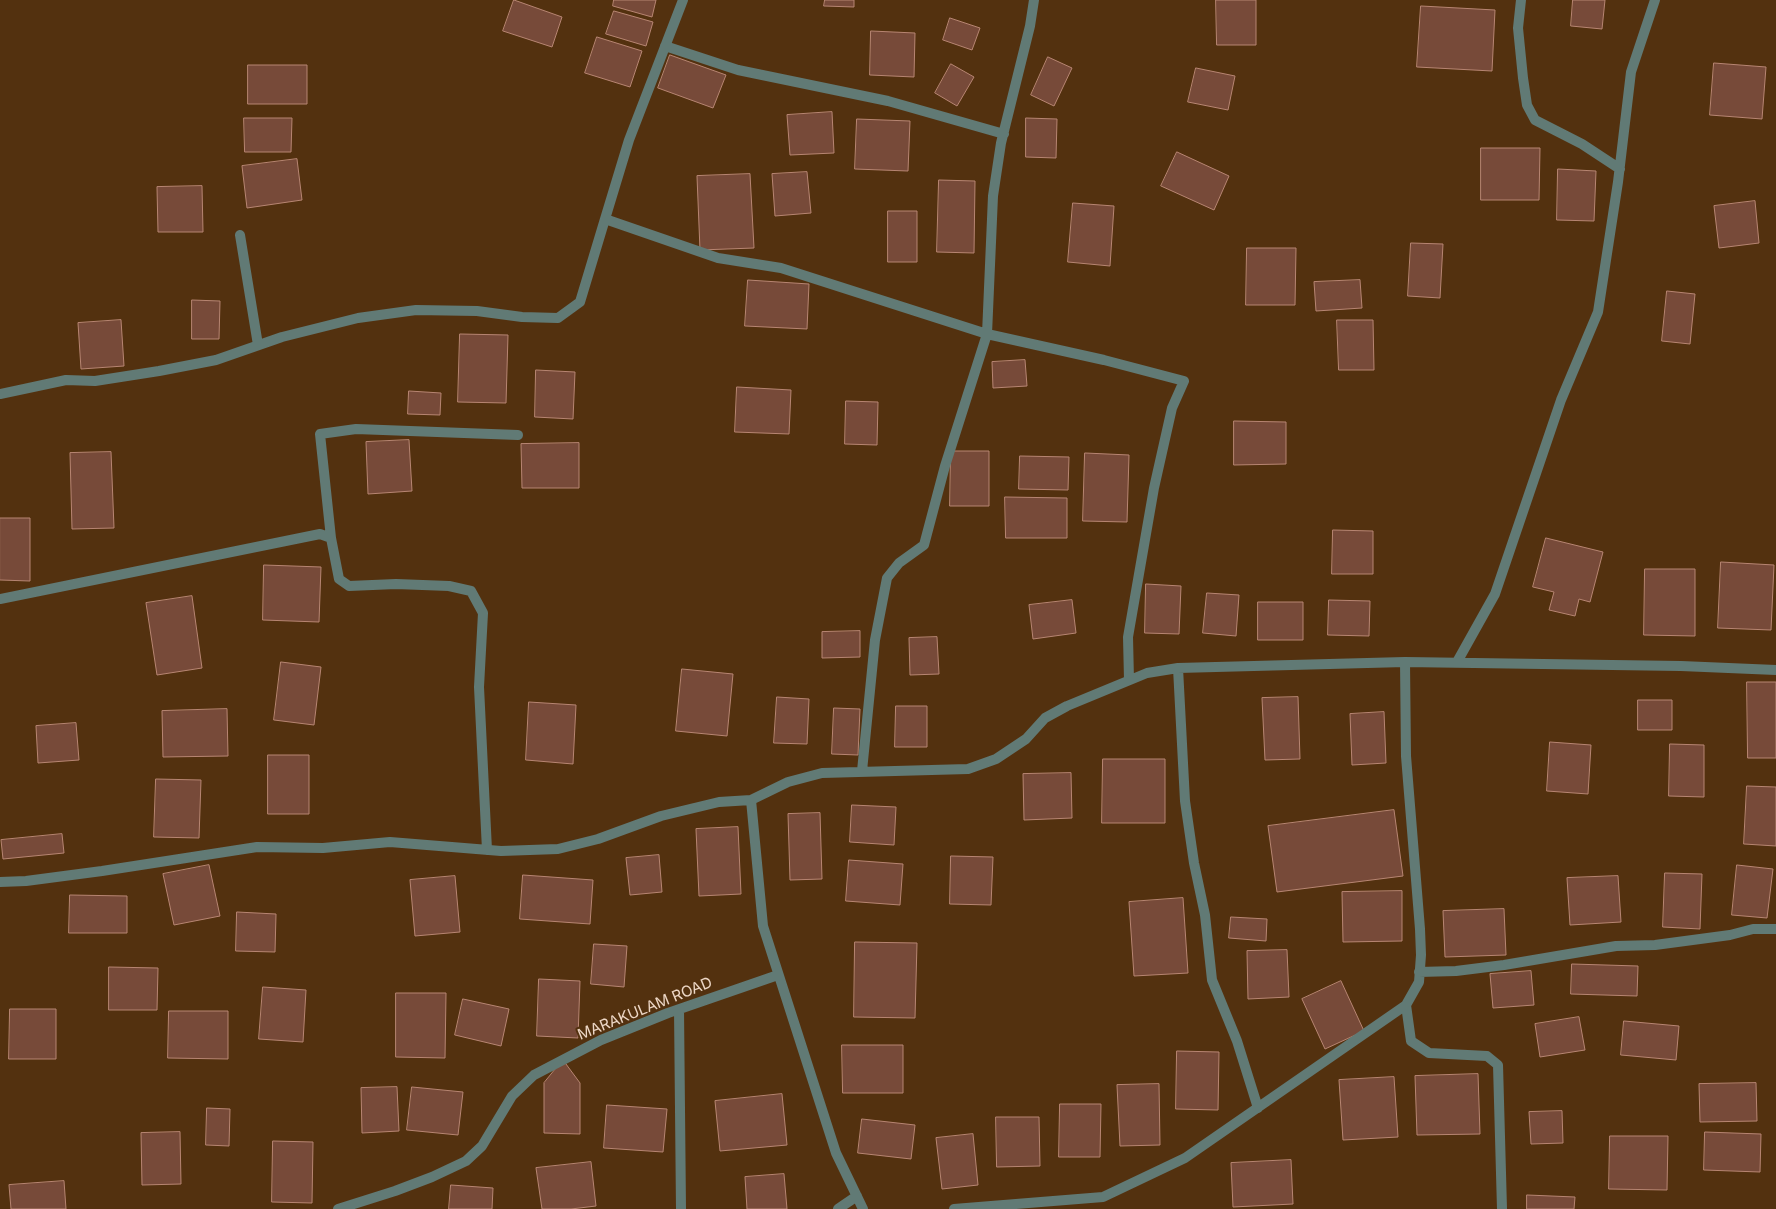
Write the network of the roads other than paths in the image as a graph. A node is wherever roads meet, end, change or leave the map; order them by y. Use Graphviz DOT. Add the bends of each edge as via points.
graph roads {
  1 [pos="683,0"];
  2 [pos="1034,0"];
  3 [pos="1521,0"];
  4 [pos="1655,0"];
  5 [pos="666,46"];
  6 [pos="1004,134"];
  7 [pos="1620,169"];
  8 [pos="605,219"];
  9 [pos="240,235"];
  10 [pos="987,334"];
  11 [pos="258,346"];
  12 [pos="0,394"];
  13 [pos="518,434"];
  14 [pos="331,538"];
  15 [pos="0,599"];
  16 [pos="1405,662"];
  17 [pos="1457,662"];
  18 [pos="1178,668"];
  19 [pos="1776,670"];
  20 [pos="1129,680"];
  21 [pos="862,771"];
  22 [pos="750,800"];
  23 [pos="487,850"];
  24 [pos="0,882"];
  25 [pos="1776,929"];
  26 [pos="1419,972"];
  27 [pos="778,974"];
  28 [pos="1406,1005"];
  29 [pos="679,1009"];
  30 [pos="1258,1108"];
  31 [pos="857,1196"];
  32 [pos="338,1209"];
  33 [pos="681,1209"];
  34 [pos="838,1209"];
  35 [pos="863,1209"];
  36 [pos="954,1209"];
  37 [pos="1502,1209"];
  1 -- 5 [label="street"];
  2 -- 6 [label="street"];
  3 -- 7 [label="street" via="1518,28 1523,78 1528,105 1535,120 1582,144"];
  4 -- 7 [label="street" via="1631,72"];
  5 -- 6 [label="street" via="738,70 888,100"];
  5 -- 8 [label="street" via="628,140"];
  6 -- 10 [label="street" via="993,196"];
  7 -- 17 [label="street" via="1598,312 1561,400 1495,594"];
  8 -- 10 [label="street" via="718,258 781,268"];
  8 -- 11 [label="street" via="580,302 558,318 416,310 358,318"];
  9 -- 11 [label="street"];
  10 -- 20 [label="street" via="1184,381 1172,408 1149,516 1128,637"];
  10 -- 21 [label="street" via="924,545 899,563 887,578 874,640"];
  11 -- 12 [label="street" via="216,360 159,371 95,380 66,380"];
  13 -- 14 [label="street" via="356,429 320,434"];
  14 -- 15 [label="street" via="313,535"];
  14 -- 23 [label="street" via="339,579 349,586 449,586 471,591 483,613 479,687"];
  16 -- 17 [label="street"];
  16 -- 18 [label="street"];
  16 -- 26 [label="street" via="1406,756 1420,929"];
  17 -- 19 [label="street"];
  18 -- 20 [label="street" via="1147,672"];
  18 -- 30 [label="street" via="1185,801 1205,915 1212,980 1237,1041"];
  20 -- 21 [label="street" via="1045,718 1026,739 996,760 968,769"];
  21 -- 22 [label="street" via="822,773 788,782"];
  22 -- 23 [label="street" via="719,802 661,816 598,839 558,849"];
  22 -- 27 [label="street" via="763,926"];
  23 -- 24 [label="street" via="390,842 323,848 257,847 73,875"];
  25 -- 26 [label="street" via="1616,946 1456,971"];
  26 -- 28 [label="street" via="1419,982"];
  27 -- 29 [label="street, MARAKULAM ROAD"];
  27 -- 31 [label="street" via="836,1153"];
  28 -- 30 [label="street"];
  28 -- 37 [label="street" via="1412,1041 1429,1053 1487,1056 1498,1065"];
  29 -- 32 [label="street, MARAKULAM ROAD" via="601,1040 534,1075 512,1096 482,1146 466,1161 395,1191"];
  29 -- 33 [label="street"];
  30 -- 36 [label="street" via="1185,1158 1103,1197"];
  31 -- 34 [label="street"];
  31 -- 35 [label="street"];
}
